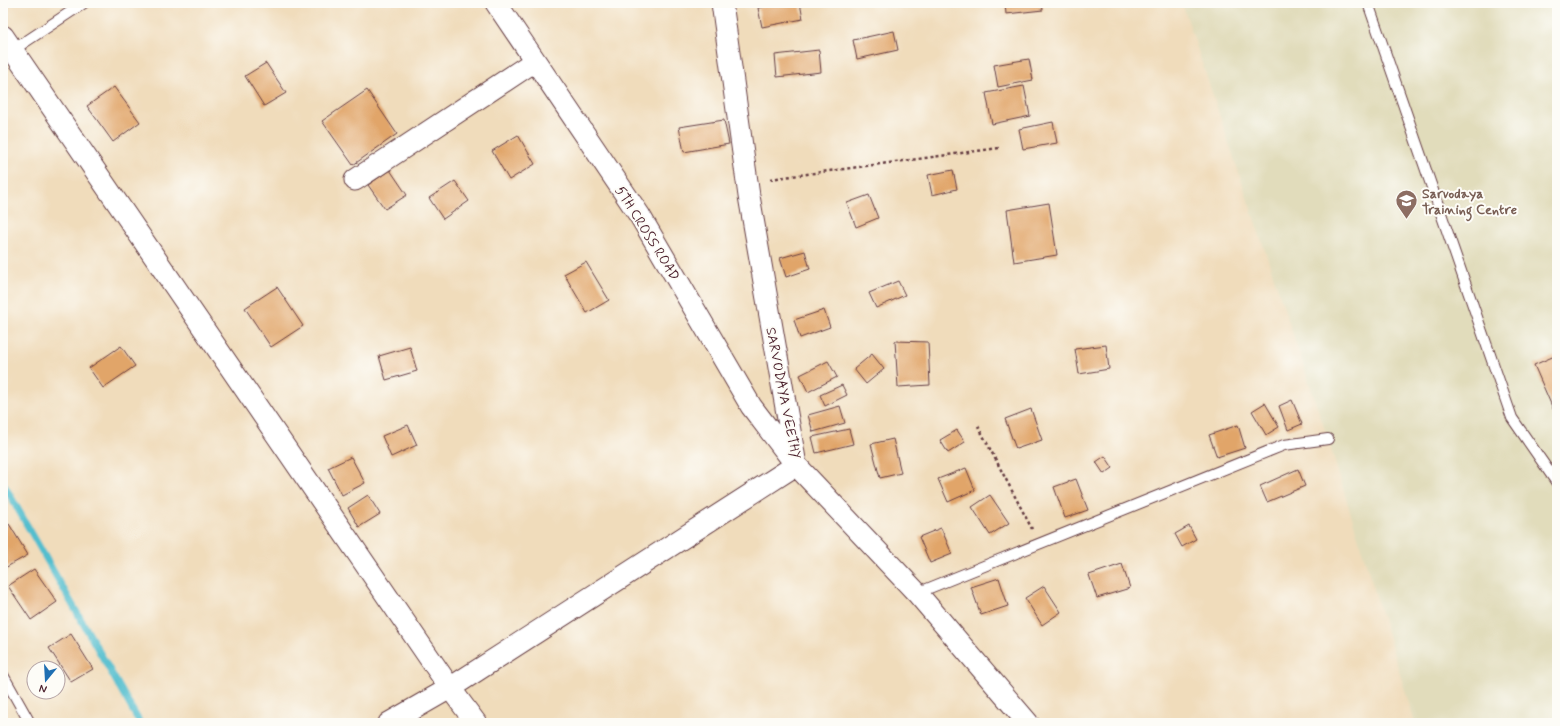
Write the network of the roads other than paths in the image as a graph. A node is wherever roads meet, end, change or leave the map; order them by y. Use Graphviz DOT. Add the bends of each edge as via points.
graph roads {
  1 [pos="84,3"];
  2 [pos="496,3"];
  3 [pos="722,3"];
  4 [pos="1368,3"];
  5 [pos="8,43"];
  6 [pos="535,61"];
  7 [pos="355,180"];
  8 [pos="1328,439"];
  9 [pos="796,465"];
  10 [pos="1557,483"];
  11 [pos="917,594"];
  12 [pos="3,675"];
  13 [pos="450,688"];
  14 [pos="30,723"];
  15 [pos="389,723"];
  16 [pos="476,723"];
  17 [pos="1028,723"];
  1 -- 5 [label="lane"];
  2 -- 6 [label="street, 5TH CROSS ROAD"];
  3 -- 9 [label="street, SARVODAYA VEETHY" via="747,182"];
  4 -- 10 [label="lane" via="1512,418"];
  5 -- 13 [label="street"];
  6 -- 7 [label="street"];
  6 -- 9 [label="street, 5TH CROSS ROAD" via="640,216 751,406"];
  8 -- 11 [label="lane" via="1284,445"];
  9 -- 11 [label="street, SARVODAYA VEETHY"];
  9 -- 13 [label="street"];
  11 -- 17 [label="street, SARVODAYA VEETHY"];
  12 -- 14 [label="lane"];
  13 -- 15 [label="street"];
  13 -- 16 [label="street"];
}
